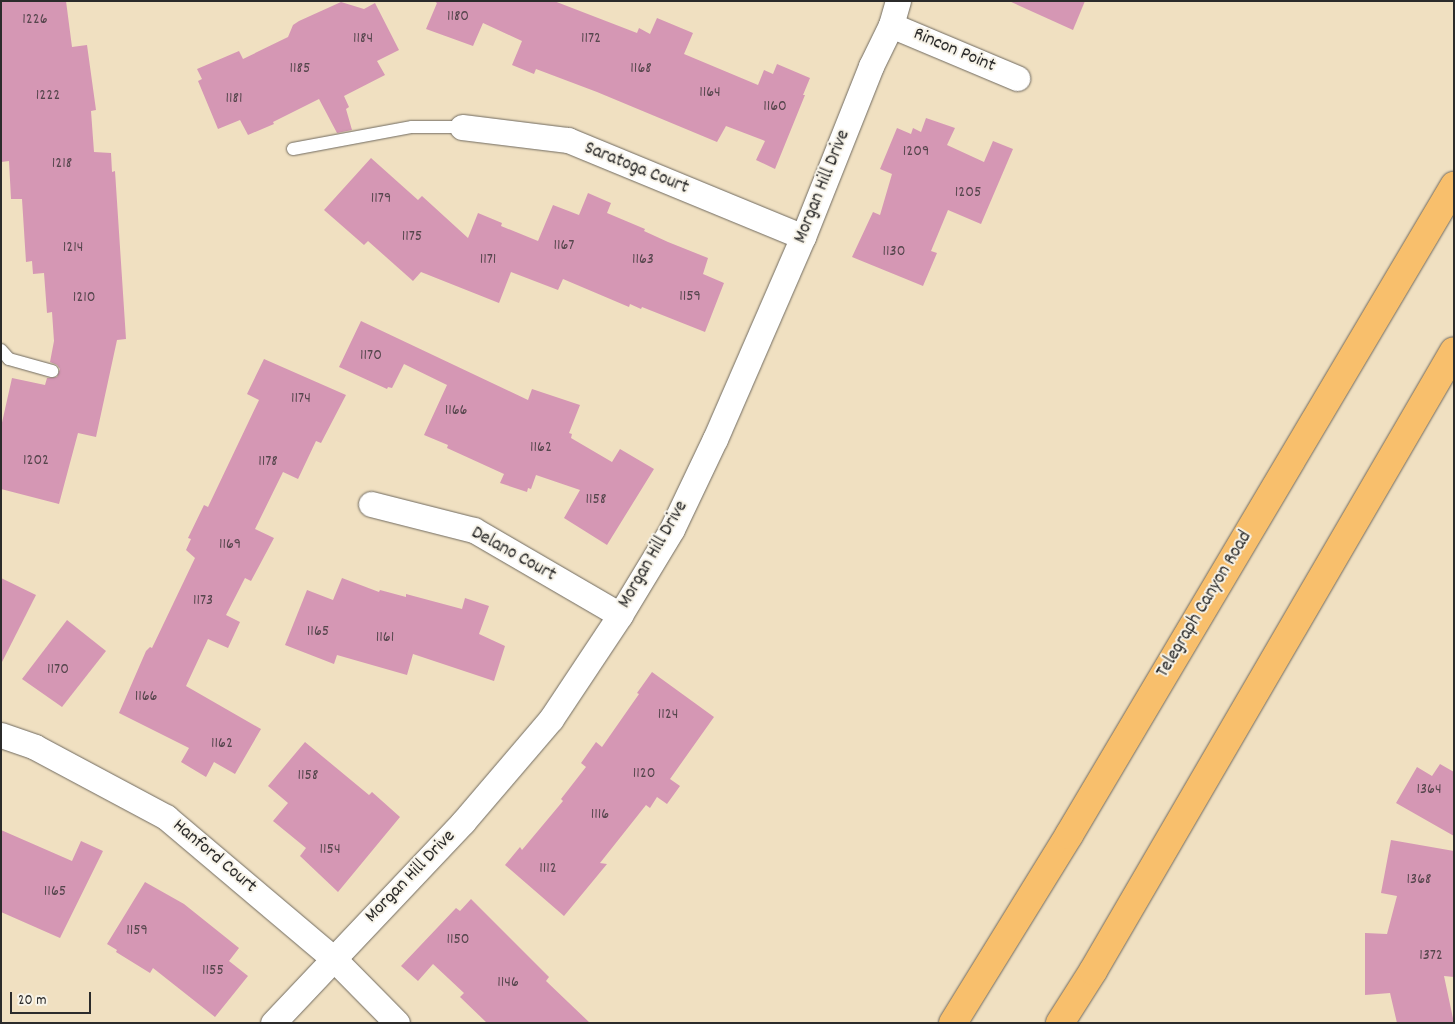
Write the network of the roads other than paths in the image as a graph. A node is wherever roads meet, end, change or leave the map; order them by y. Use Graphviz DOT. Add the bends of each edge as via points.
graph roads {
  1 [pos="898,1"];
  2 [pos="891,25"];
  3 [pos="1017,78"];
  4 [pos="462,127"];
  5 [pos="294,149"];
  6 [pos="1454,186"];
  7 [pos="804,237"];
  8 [pos="1,350"];
  9 [pos="1454,350"];
  10 [pos="52,371"];
  11 [pos="372,504"];
  12 [pos="620,615"];
  13 [pos="1,735"];
  14 [pos="334,958"];
  15 [pos="273,1023"];
  16 [pos="397,1023"];
  17 [pos="952,1023"];
  18 [pos="1060,1023"];
  1 -- 2 [label="street, Morgan Hill Drive"];
  2 -- 3 [label="street, Rincon Point"];
  2 -- 7 [label="street, Morgan Hill Drive" via="871,66"];
  4 -- 5 [label="lane" via="412,126"];
  4 -- 7 [label="street, Saratoga Court" via="568,140"];
  6 -- 17 [label="main road, Telegraph Canyon Road" via="1074,826"];
  7 -- 12 [label="street, Morgan Hill Drive" via="672,528"];
  8 -- 10 [label="lane" via="9,359"];
  9 -- 18 [label="main road"];
  11 -- 12 [label="street, Delano Court" via="474,530"];
  12 -- 14 [label="street, Morgan Hill Drive" via="551,719 463,822"];
  13 -- 14 [label="street, Hanford Court" via="35,747 166,818"];
  14 -- 15 [label="street, Morgan Hill Drive"];
  14 -- 16 [label="street, Hanford Court"];
}
